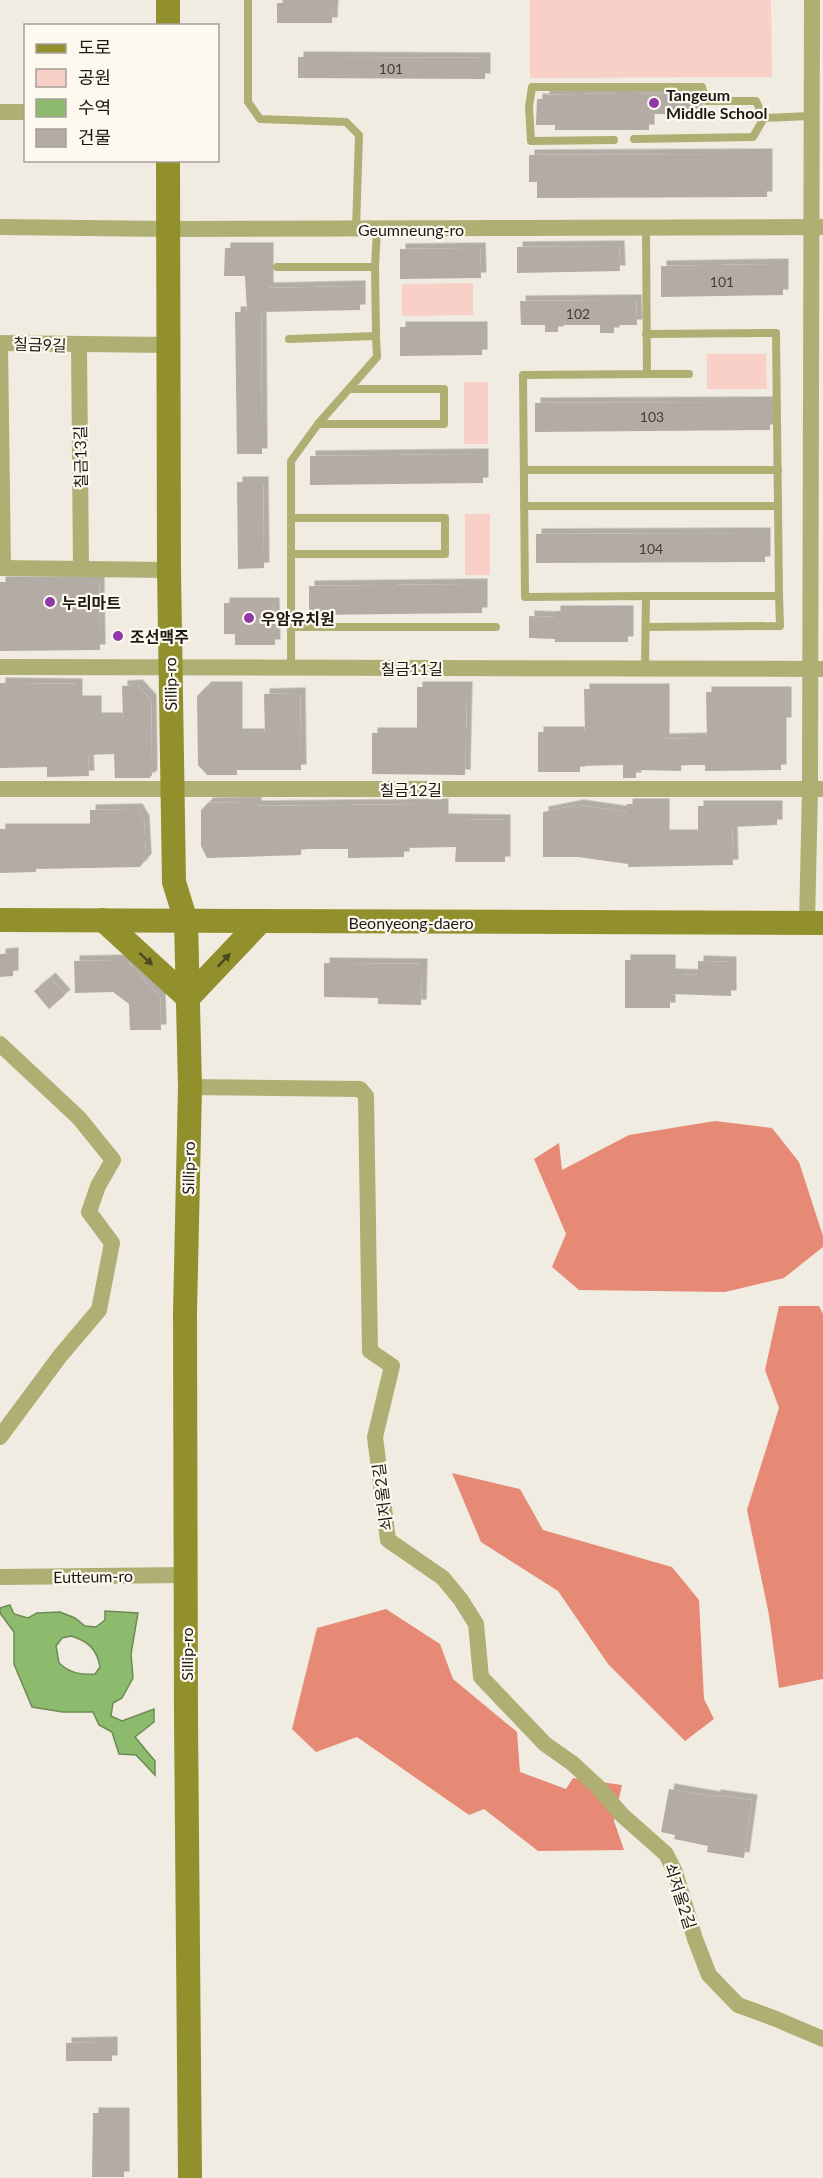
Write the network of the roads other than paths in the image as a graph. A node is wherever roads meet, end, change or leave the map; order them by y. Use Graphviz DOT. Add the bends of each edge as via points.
graph roads {
  1 [pos="168,0"];
  2 [pos="248,0"];
  3 [pos="812,0"];
  4 [pos="168,24"];
  5 [pos="0,112"];
  6 [pos="24,112"];
  7 [pos="812,116"];
  8 [pos="764,118"];
  9 [pos="634,139"];
  10 [pos="614,140"];
  11 [pos="168,162"];
  12 [pos="817,227"];
  13 [pos="0,228"];
  14 [pos="646,228"];
  15 [pos="168,229"];
  16 [pos="356,229"];
  17 [pos="377,229"];
  18 [pos="277,267"];
  19 [pos="375,267"];
  20 [pos="646,334"];
  21 [pos="376,336"];
  22 [pos="289,339"];
  23 [pos="0,343"];
  24 [pos="79,345"];
  25 [pos="167,345"];
  26 [pos="647,374"];
  27 [pos="689,374"];
  28 [pos="351,389"];
  29 [pos="318,424"];
  30 [pos="524,470"];
  31 [pos="778,470"];
  32 [pos="524,506"];
  33 [pos="778,506"];
  34 [pos="291,518"];
  35 [pos="291,554"];
  36 [pos="816,561"];
  37 [pos="2,568"];
  38 [pos="81,569"];
  39 [pos="169,570"];
  40 [pos="646,596"];
  41 [pos="779,596"];
  42 [pos="291,627"];
  43 [pos="496,627"];
  44 [pos="646,627"];
  45 [pos="0,667"];
  46 [pos="170,667"];
  47 [pos="291,667"];
  48 [pos="645,669"];
  49 [pos="816,669"];
  50 [pos="0,789"];
  51 [pos="172,789"];
  52 [pos="816,789"];
  53 [pos="0,920"];
  54 [pos="103,920"];
  55 [pos="186,921"];
  56 [pos="260,922"];
  57 [pos="815,923"];
  58 [pos="188,998"];
  59 [pos="0,1044"];
  60 [pos="190,1088"];
  61 [pos="0,1437"];
  62 [pos="187,1575"];
  63 [pos="0,1577"];
  64 [pos="823,2039"];
  65 [pos="190,2178"];
  1 -- 4 [label="street"];
  2 -- 16 [label="lane" via="248,102 260,119 346,122 359,135"];
  3 -- 7 [label="street"];
  5 -- 6 [label="street"];
  7 -- 8 [label="lane"];
  7 -- 12 [label="street"];
  8 -- 9 [label="lane" via="753,137"];
  8 -- 10 [label="lane" via="756,101 706,101 702,87 532,87 531,141"];
  11 -- 15 [label="street, Sillip-ro"];
  12 -- 14 [label="street, Geumneung-ro"];
  12 -- 36 [label="street"];
  13 -- 15 [label="street, Geumneung-ro"];
  14 -- 17 [label="street, Geumneung-ro"];
  14 -- 20 [label="lane"];
  15 -- 16 [label="street, Geumneung-ro"];
  15 -- 25 [label="street, Sillip-ro"];
  16 -- 17 [label="street, Geumneung-ro"];
  17 -- 19 [label="lane"];
  18 -- 19 [label="lane"];
  19 -- 21 [label="lane"];
  20 -- 26 [label="lane"];
  20 -- 31 [label="lane" via="776,333"];
  21 -- 22 [label="lane"];
  21 -- 28 [label="lane" via="377,357"];
  23 -- 24 [label="street, 칠금9길"];
  23 -- 37 [label="street"];
  24 -- 25 [label="street, 칠금9길"];
  24 -- 38 [label="street, 칠금13길"];
  25 -- 39 [label="street, Sillip-ro"];
  26 -- 27 [label="lane"];
  26 -- 30 [label="lane" via="522,375"];
  28 -- 29 [label="lane"];
  28 -- 29 [label="lane" via="444,389 444,424"];
  29 -- 34 [label="lane" via="291,461"];
  30 -- 31 [label="lane"];
  30 -- 32 [label="lane"];
  31 -- 33 [label="lane"];
  32 -- 33 [label="lane"];
  32 -- 40 [label="lane" via="525,597"];
  33 -- 41 [label="lane"];
  34 -- 35 [label="lane"];
  34 -- 35 [label="lane" via="445,518 445,554"];
  35 -- 42 [label="lane"];
  36 -- 49 [label="street"];
  37 -- 38 [label="street"];
  38 -- 39 [label="street"];
  39 -- 46 [label="street, Sillip-ro"];
  40 -- 41 [label="lane"];
  40 -- 44 [label="lane"];
  41 -- 44 [label="lane" via="780,626"];
  42 -- 43 [label="lane"];
  42 -- 47 [label="lane"];
  44 -- 48 [label="lane"];
  45 -- 46 [label="street, 칠금11길"];
  46 -- 47 [label="street, 칠금11길"];
  46 -- 51 [label="street, Sillip-ro"];
  47 -- 48 [label="street, 칠금11길"];
  48 -- 49 [label="street, 칠금11길"];
  49 -- 52 [label="street"];
  50 -- 51 [label="street, 칠금12길"];
  51 -- 52 [label="street, 칠금12길"];
  51 -- 55 [label="street, Sillip-ro" via="174,882"];
  52 -- 57 [label="street"];
  53 -- 54 [label="street, Beonyeong-daero"];
  54 -- 55 [label="street, Beonyeong-daero"];
  54 -- 58 [label="street, one-way"];
  55 -- 56 [label="street, Beonyeong-daero"];
  55 -- 58 [label="street, Sillip-ro"];
  56 -- 57 [label="street, Beonyeong-daero"];
  58 -- 56 [label="street, one-way"];
  58 -- 60 [label="street, Sillip-ro"];
  59 -- 61 [label="street" via="80,1118 113,1160 89,1212 112,1243 99,1310"];
  60 -- 62 [label="street, Sillip-ro" via="185,1313"];
  60 -- 64 [label="street, 쇠저울2길" via="360,1089 366,1096 370,1351 392,1366 375,1437 388,1540 443,1578 461,1600 476,1624 481,1677 545,1744 589,1778 622,1815 666,1854 709,1975 738,2005"];
  62 -- 63 [label="street, Eutteum-ro"];
  62 -- 65 [label="street, Sillip-ro"];
}
